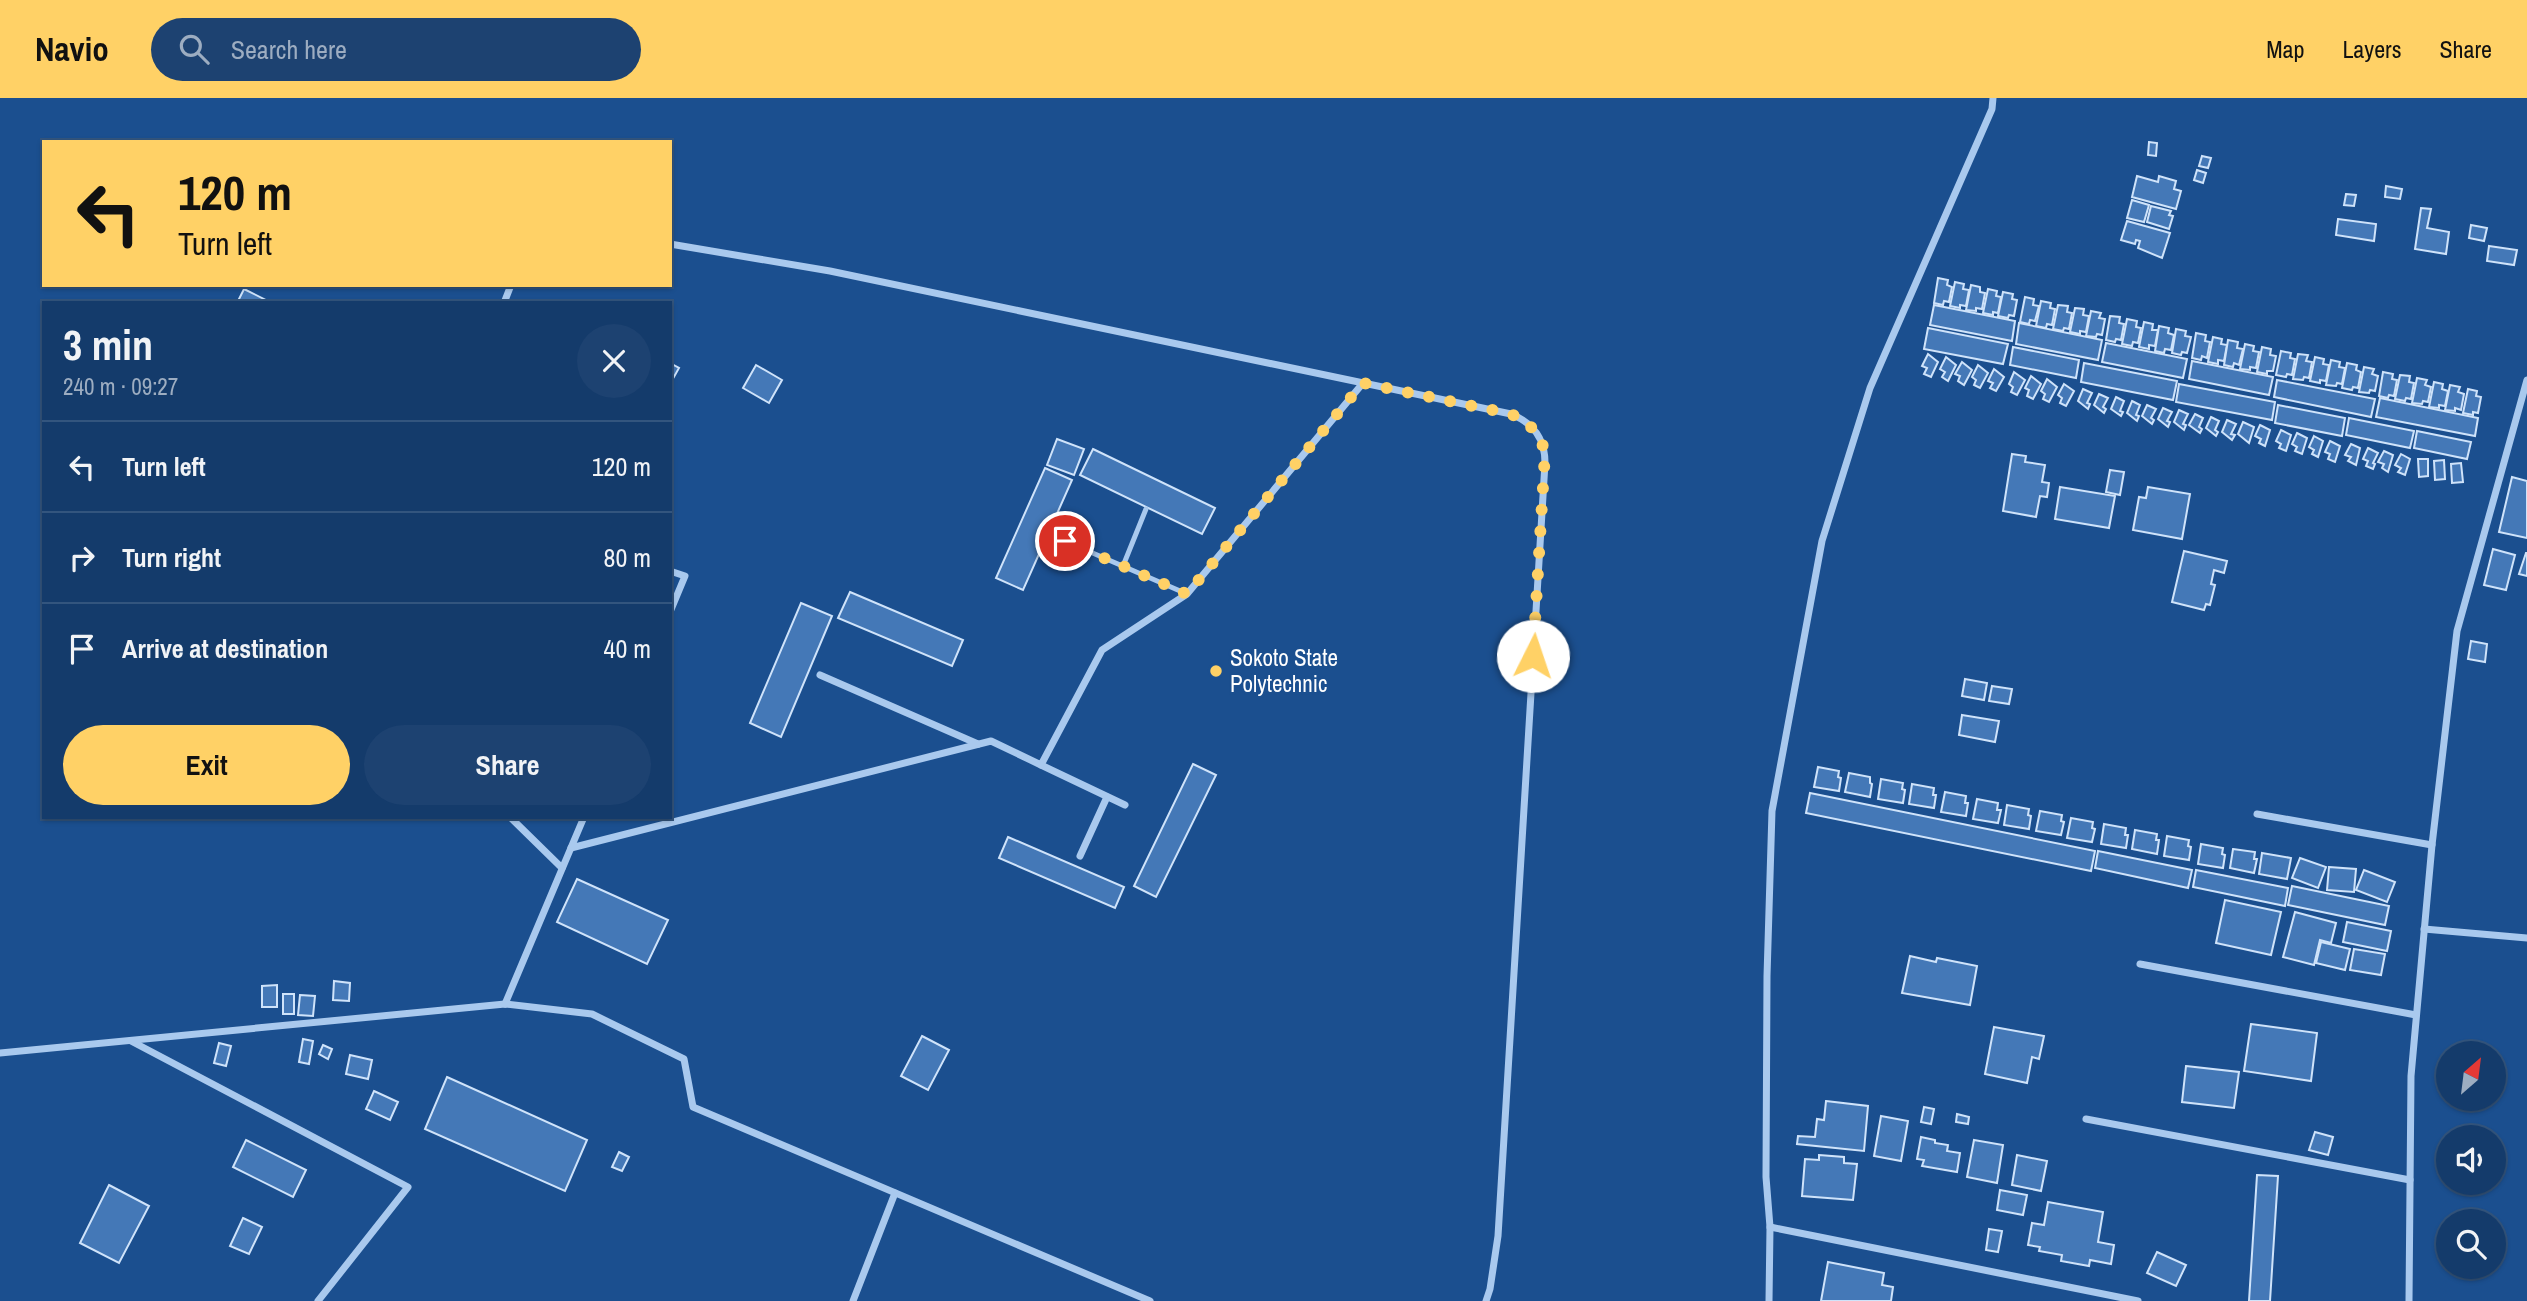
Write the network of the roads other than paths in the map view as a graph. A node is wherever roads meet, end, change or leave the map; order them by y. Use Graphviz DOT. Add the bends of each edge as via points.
graph roads {
  1 [pos="1993,98"];
  2 [pos="672,244"];
  3 [pos="2527,380"];
  4 [pos="1363,383"];
  5 [pos="1146,509"];
  6 [pos="1065,541"];
  7 [pos="1123,566"];
  8 [pos="672,572"];
  9 [pos="1187,594"];
  10 [pos="672,607"];
  11 [pos="820,675"];
  12 [pos="979,744"];
  13 [pos="1041,765"];
  14 [pos="1108,797"];
  15 [pos="1125,805"];
  16 [pos="2258,814"];
  17 [pos="512,819"];
  18 [pos="583,819"];
  19 [pos="2432,845"];
  20 [pos="570,848"];
  21 [pos="1080,856"];
  22 [pos="562,868"];
  23 [pos="2424,929"];
  24 [pos="2527,938"];
  25 [pos="2140,964"];
  26 [pos="505,1004"];
  27 [pos="2416,1016"];
  28 [pos="130,1041"];
  29 [pos="0,1054"];
  30 [pos="2086,1119"];
  31 [pos="2410,1180"];
  32 [pos="895,1193"];
  33 [pos="1770,1227"];
  34 [pos="318,1301"];
  35 [pos="853,1301"];
  36 [pos="1150,1301"];
  37 [pos="1486,1301"];
  38 [pos="1769,1301"];
  39 [pos="2138,1301"];
  40 [pos="2409,1301"];
  1 -- 33 [label="street" via="1871,388 1822,541 1772,811 1766,1177"];
  2 -- 4 [label="street" via="830,271"];
  3 -- 19 [label="street" via="2457,631"];
  4 -- 9 [label="street"];
  4 -- 37 [label="street" via="1511,414 1530,425 1545,453 1498,1236"];
  5 -- 7 [label="lane"];
  6 -- 7 [label="lane"];
  7 -- 9 [label="lane"];
  8 -- 10 [label="street" via="685,576"];
  9 -- 13 [label="street" via="1102,650"];
  11 -- 12 [label="street"];
  12 -- 13 [label="street" via="990,741"];
  12 -- 20 [label="street"];
  13 -- 14 [label="street"];
  14 -- 15 [label="street"];
  14 -- 21 [label="street"];
  16 -- 19 [label="street"];
  17 -- 22 [label="street"];
  18 -- 20 [label="street"];
  19 -- 23 [label="street"];
  20 -- 22 [label="street"];
  22 -- 26 [label="street"];
  23 -- 24 [label="street"];
  23 -- 27 [label="street"];
  25 -- 27 [label="street"];
  26 -- 28 [label="street"];
  26 -- 32 [label="street" via="592,1014 684,1059 693,1107"];
  27 -- 31 [label="street"];
  28 -- 29 [label="street"];
  28 -- 34 [label="street" via="408,1187"];
  30 -- 31 [label="street"];
  31 -- 40 [label="street"];
  32 -- 35 [label="street"];
  32 -- 36 [label="street"];
  33 -- 38 [label="street"];
  33 -- 39 [label="street"];
}
